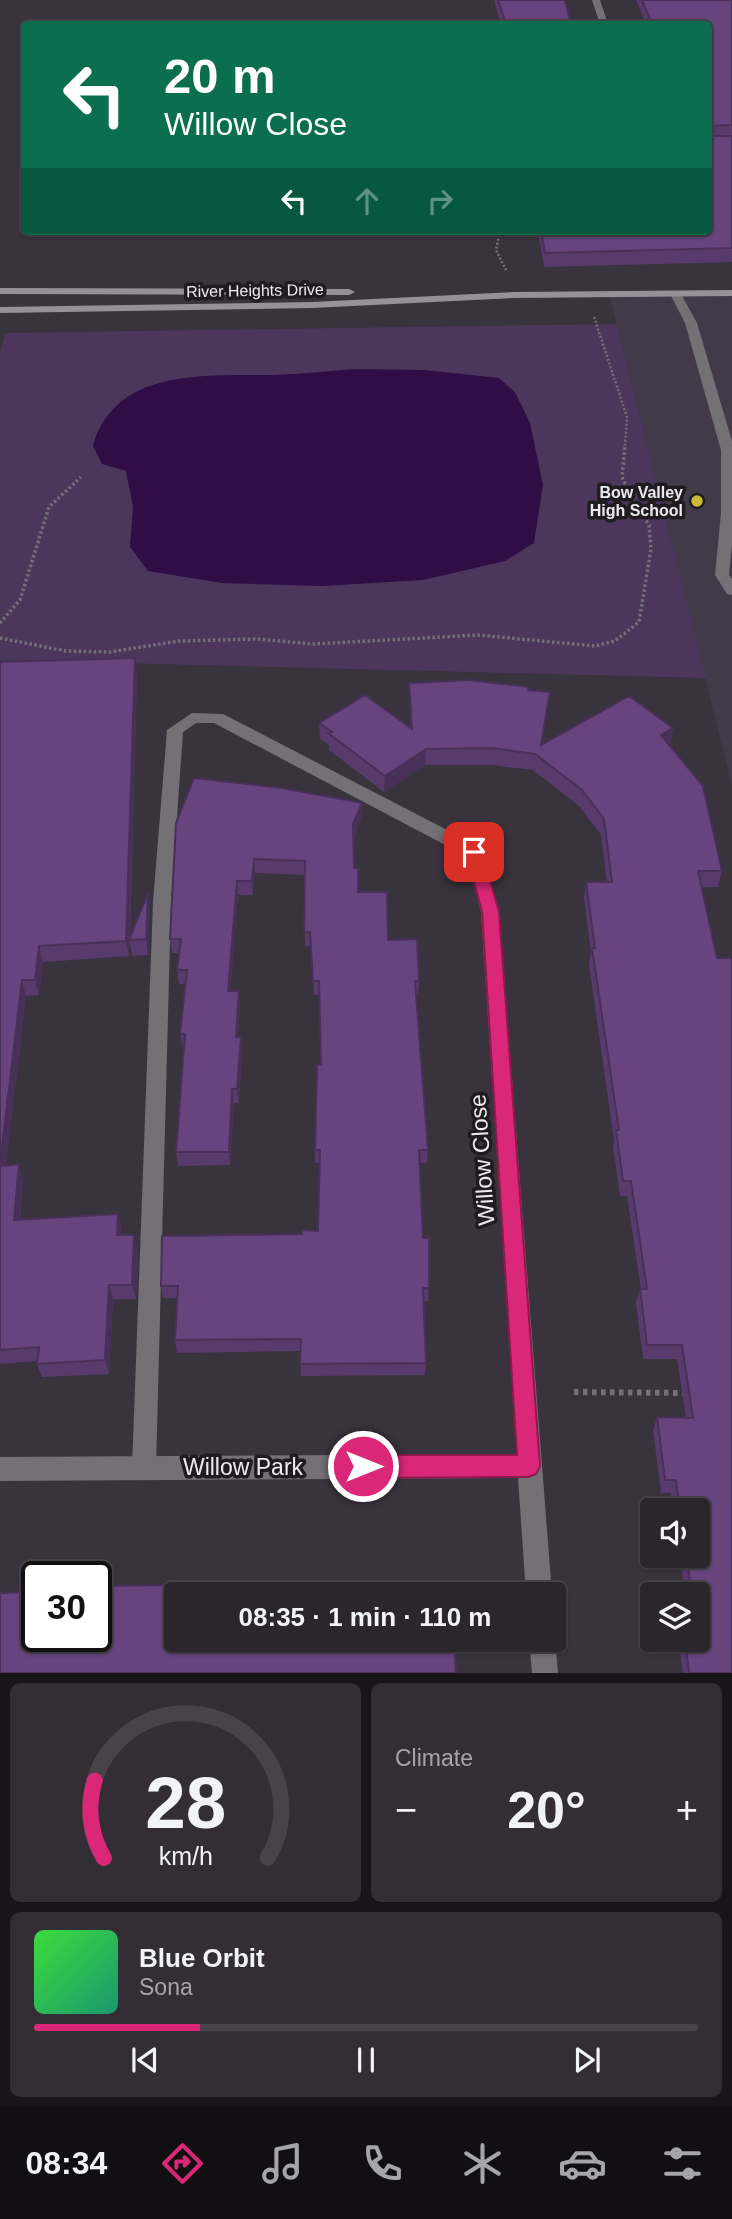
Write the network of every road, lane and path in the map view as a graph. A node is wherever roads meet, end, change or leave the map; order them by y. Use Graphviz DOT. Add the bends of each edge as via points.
graph roads {
  1 [pos="596,0"];
  2 [pos="603,21"];
  3 [pos="499,235"];
  4 [pos="510,278"];
  5 [pos="0,291"];
  6 [pos="732,293"];
  7 [pos="676,294"];
  8 [pos="510,296"];
  9 [pos="0,310"];
  10 [pos="594,315"];
  11 [pos="81,477"];
  12 [pos="732,591"];
  13 [pos="0,623"];
  14 [pos="0,638"];
  15 [pos="574,1392"];
  16 [pos="693,1393"];
  17 [pos="528,1466"];
  18 [pos="144,1468"];
  19 [pos="0,1469"];
  20 [pos="537,1582"];
  21 [pos="543,1652"];
  22 [pos="545,1673"];
  1 -- 2 [label="street"];
  3 -- 4 [label="path" via="496,250"];
  5 -- 8 [label="street, River Heights Drive"];
  6 -- 7 [label="street, River Heights Drive"];
  7 -- 8 [label="street, River Heights Drive"];
  7 -- 12 [label="street" via="691,323 728,450 722,575"];
  8 -- 9 [label="street, River Heights Drive" via="313,305"];
  10 -- 14 [label="path" via="627,417 622,477 649,525 651,549 639,622 615,640 596,646 478,635 327,644 257,639 179,641 110,652 66,651"];
  11 -- 13 [label="path" via="50,505 25,589 9,617"];
  15 -- 16 [label="path"];
  17 -- 18 [label="street, Willow Park"];
  17 -- 18 [label="street, Willow Close" via="490,912 474,852 217,718 192,718 175,730 162,902"];
  17 -- 20 [label="street, Willow Close"];
  18 -- 19 [label="street, Willow Park"];
  21 -- 22 [label="street"];
}
